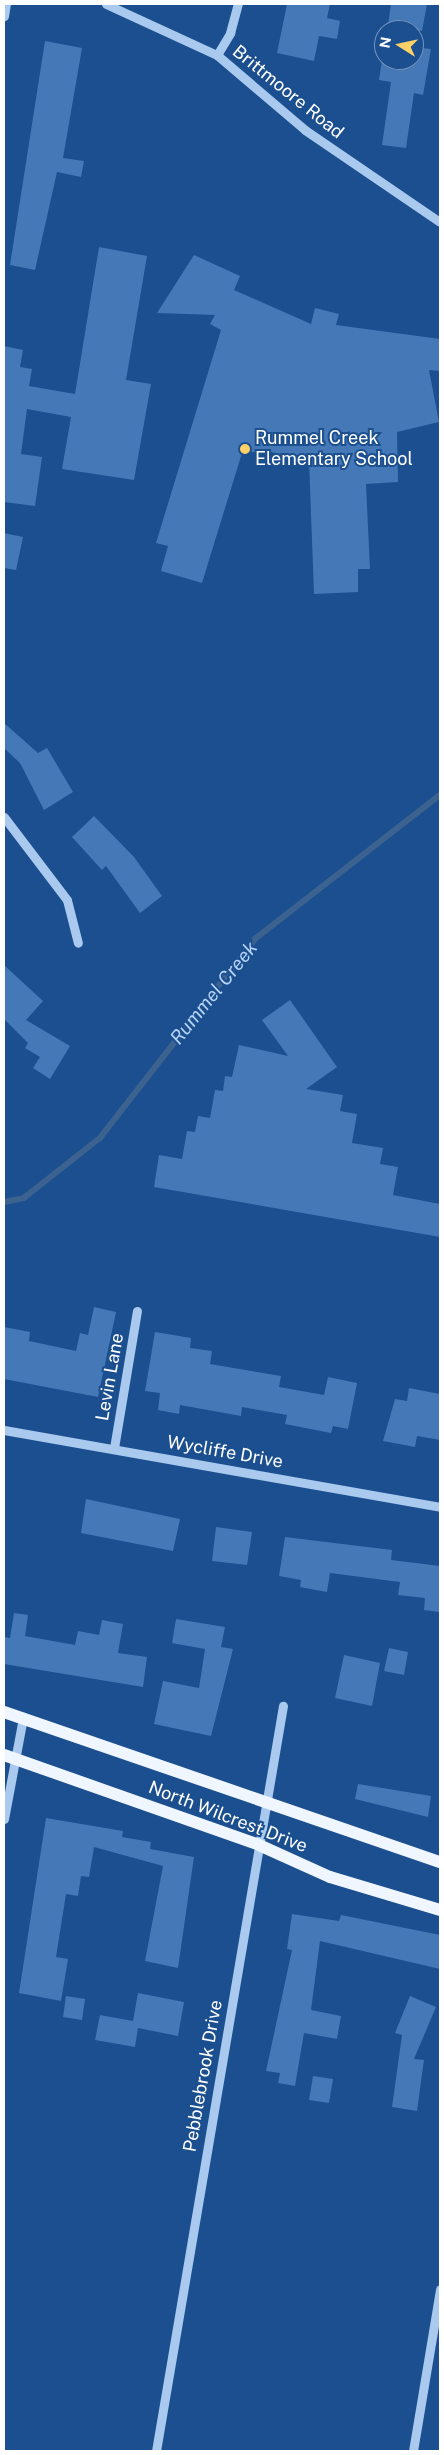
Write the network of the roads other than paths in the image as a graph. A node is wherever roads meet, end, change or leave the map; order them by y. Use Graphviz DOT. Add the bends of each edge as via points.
graph roads {
  1 [pos="6,4"];
  2 [pos="106,4"];
  3 [pos="238,4"];
  4 [pos="4,16"];
  5 [pos="217,55"];
  6 [pos="440,222"];
  7 [pos="4,818"];
  8 [pos="78,943"];
  9 [pos="137,1311"];
  10 [pos="4,1430"];
  11 [pos="114,1448"];
  12 [pos="440,1507"];
  13 [pos="283,1706"];
  14 [pos="4,1712"];
  15 [pos="23,1717"];
  16 [pos="9,1756"];
  17 [pos="267,1800"];
  18 [pos="4,1819"];
  19 [pos="259,1845"];
  20 [pos="440,1862"];
  21 [pos="440,1910"];
  22 [pos="440,2290"];
  23 [pos="156,2451"];
  24 [pos="413,2451"];
  1 -- 4 [label="street"];
  2 -- 5 [label="street, Brittmoore Road"];
  3 -- 5 [label="street"];
  5 -- 6 [label="street, Brittmoore Road" via="305,130"];
  7 -- 8 [label="street" via="67,900"];
  9 -- 11 [label="street, Levin Lane"];
  10 -- 11 [label="street, Wycliffe Drive"];
  11 -- 12 [label="street, Wycliffe Drive"];
  13 -- 17 [label="street, Pebblebrook Drive"];
  14 -- 15 [label="main road, North Wilcrest Drive"];
  15 -- 16 [label="street"];
  15 -- 17 [label="main road, North Wilcrest Drive"];
  16 -- 18 [label="street"];
  16 -- 19 [label="main road, North Wilcrest Drive"];
  17 -- 19 [label="street, Pebblebrook Drive"];
  17 -- 20 [label="main road, North Wilcrest Drive" via="346,1832"];
  19 -- 21 [label="main road, North Wilcrest Drive" via="330,1877"];
  19 -- 23 [label="street, Pebblebrook Drive"];
  22 -- 24 [label="street"];
}
